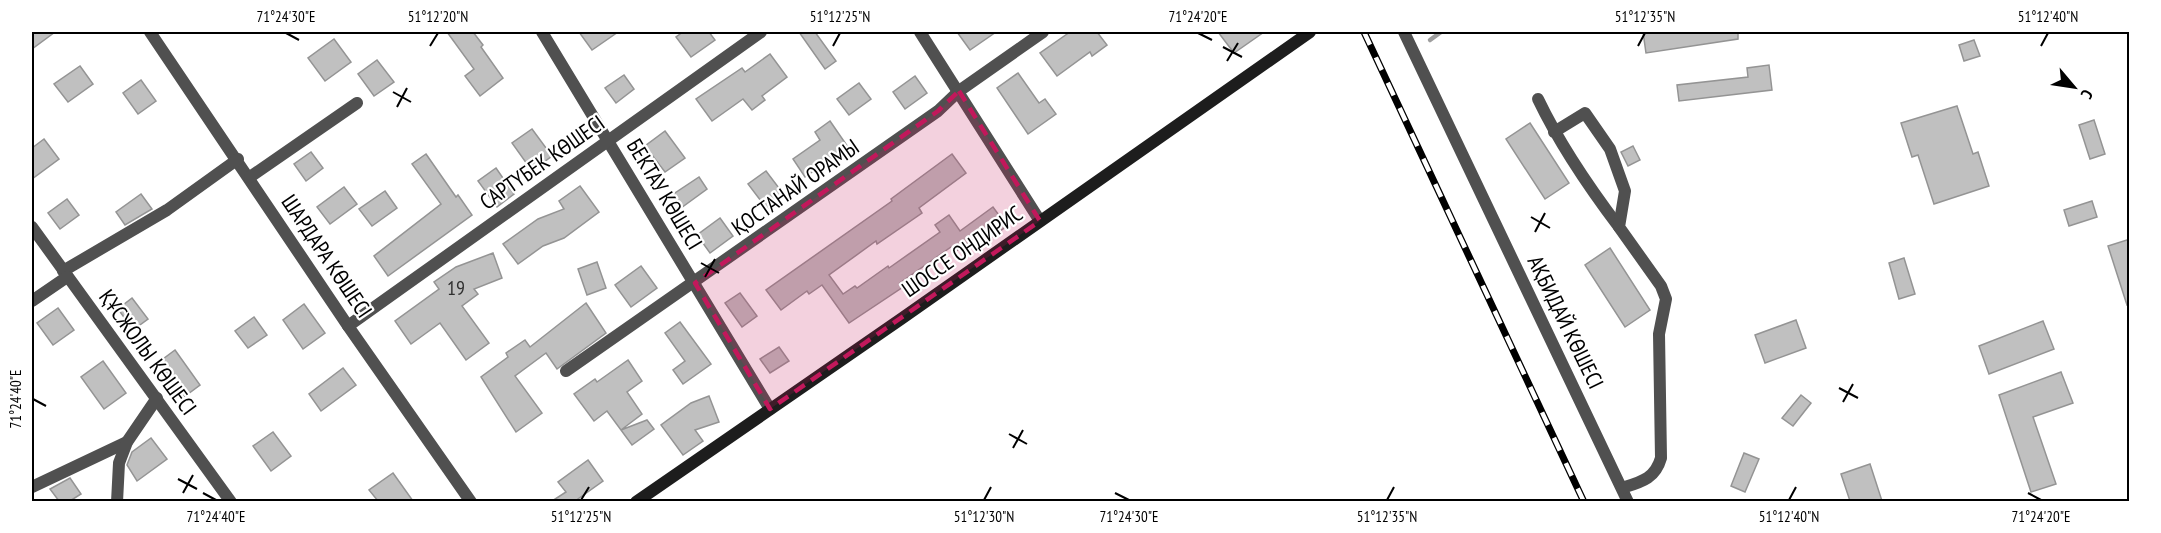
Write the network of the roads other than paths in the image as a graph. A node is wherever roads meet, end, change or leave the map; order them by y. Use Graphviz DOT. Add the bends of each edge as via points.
graph roads {
  1 [pos="150,32"];
  2 [pos="542,32"];
  3 [pos="761,32"];
  4 [pos="920,32"];
  5 [pos="1043,32"];
  6 [pos="1310,32"];
  7 [pos="1404,32"];
  8 [pos="959,91"];
  9 [pos="1538,99"];
  10 [pos="357,103"];
  11 [pos="1554,132"];
  12 [pos="608,141"];
  13 [pos="238,159"];
  14 [pos="250,177"];
  15 [pos="1040,221"];
  16 [pos="32,227"];
  17 [pos="1619,227"];
  18 [pos="65,274"];
  19 [pos="695,283"];
  20 [pos="32,301"];
  21 [pos="348,326"];
  22 [pos="566,371"];
  23 [pos="157,398"];
  24 [pos="770,409"];
  25 [pos="127,442"];
  26 [pos="32,487"];
  27 [pos="1622,488"];
  28 [pos="117,501"];
  29 [pos="231,501"];
  30 [pos="471,501"];
  31 [pos="636,501"];
  32 [pos="1628,501"];
  1 -- 13 [label="street, ШАРДАРА КӨШЕСІ"];
  2 -- 12 [label="street, БЕКТАУ КӨШЕСІ"];
  3 -- 12 [label="street, САРТҮБЕК КӨШЕСІ"];
  4 -- 8 [label="street"];
  5 -- 8 [label="street, ҚОСТАНАЙ ОРАМЫ"];
  6 -- 15 [label="main road, ШОССЕ ОНДИРИС"];
  7 -- 27 [label="street, АҚБИДАЙ КӨШЕСІ"];
  8 -- 15 [label="street"];
  8 -- 19 [label="street, ҚОСТАНАЙ ОРАМЫ" via="938,111"];
  9 -- 11 [label="street"];
  10 -- 14 [label="street"];
  11 -- 17 [label="street"];
  11 -- 17 [label="street" via="1585,113 1610,149 1625,191"];
  12 -- 19 [label="street, БЕКТАУ КӨШЕСІ"];
  12 -- 21 [label="street, САРТҮБЕК КӨШЕСІ"];
  13 -- 14 [label="street, ШАРДАРА КӨШЕСІ"];
  13 -- 18 [label="street" via="167,210"];
  14 -- 21 [label="street, ШАРДАРА КӨШЕСІ"];
  15 -- 24 [label="main road, ШОССЕ ОНДИРИС"];
  16 -- 18 [label="street, ҚҰСЖОЛЫ КӨШЕСІ"];
  17 -- 27 [label="street" via="1666,299 1659,334 1661,458 1658,470 1647,480"];
  18 -- 20 [label="street"];
  18 -- 23 [label="street, ҚҰСЖОЛЫ КӨШЕСІ"];
  19 -- 22 [label="street, ҚОСТАНАЙ ОРАМЫ"];
  19 -- 24 [label="street, БЕКТАУ КӨШЕСІ"];
  21 -- 30 [label="street, ШАРДАРА КӨШЕСІ"];
  23 -- 25 [label="street"];
  23 -- 29 [label="street, ҚҰСЖОЛЫ КӨШЕСІ"];
  24 -- 31 [label="main road, ШОССЕ ОНДИРИС"];
  25 -- 26 [label="street"];
  25 -- 28 [label="street" via="119,463"];
  27 -- 32 [label="street, АҚБИДАЙ КӨШЕСІ"];
}
